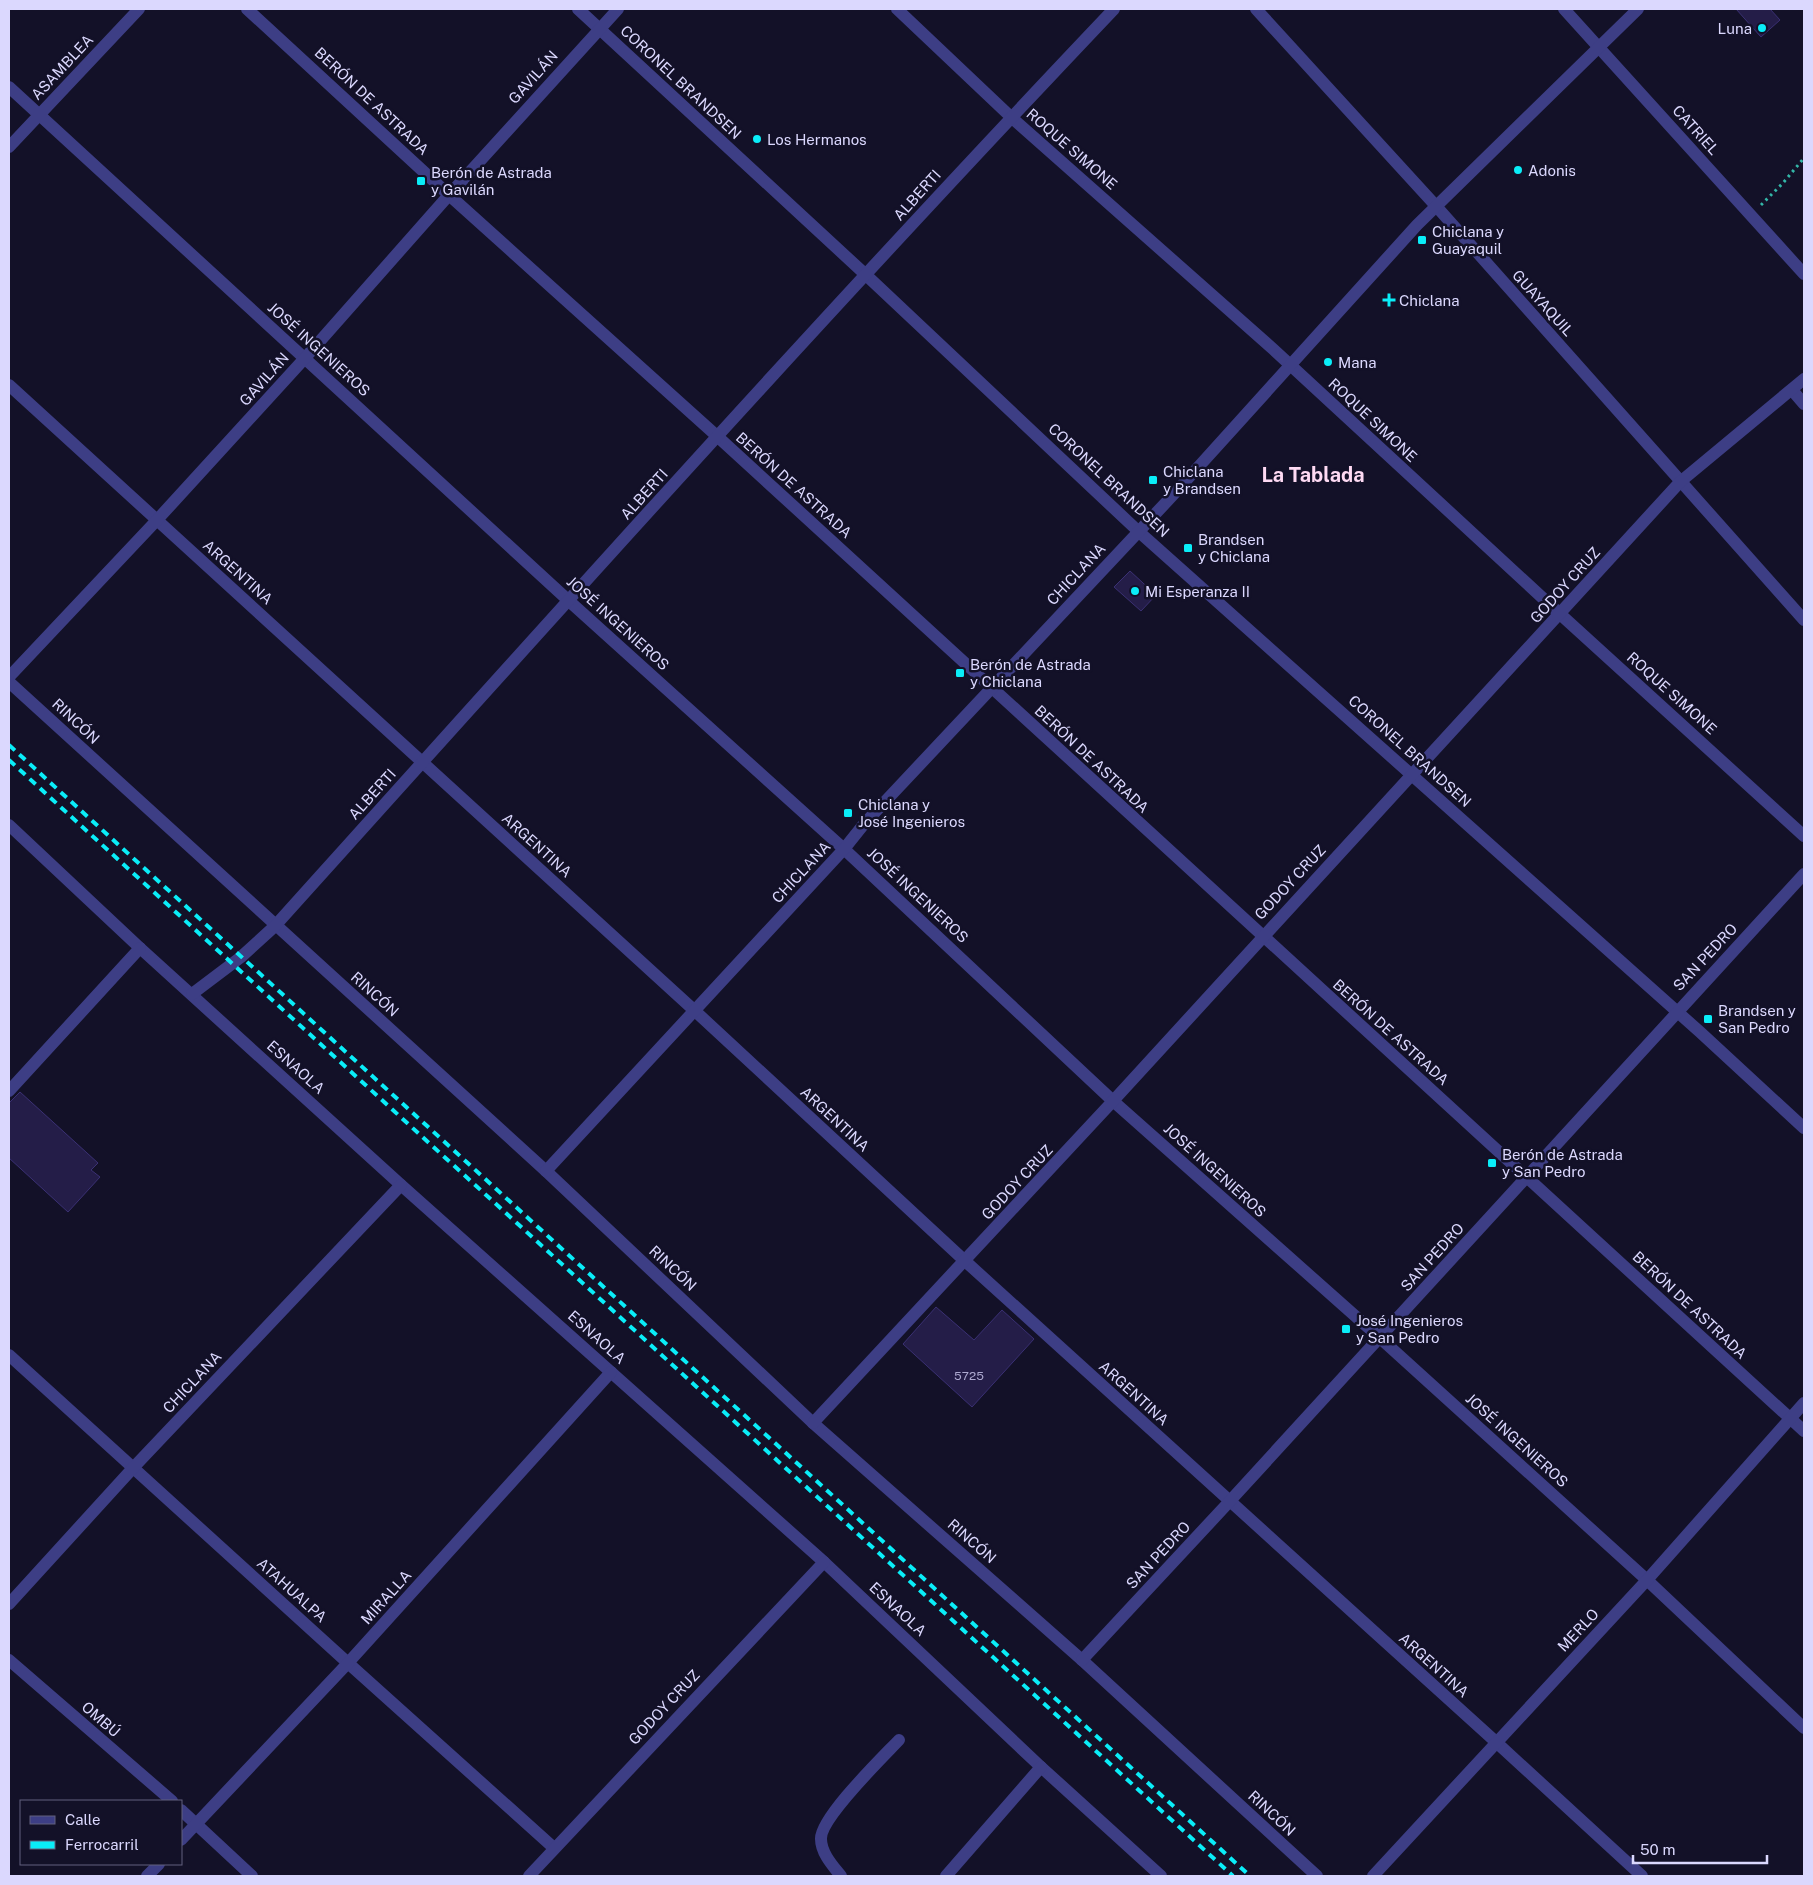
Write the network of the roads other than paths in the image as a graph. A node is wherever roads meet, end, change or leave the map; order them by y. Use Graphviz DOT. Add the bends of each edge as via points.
graph roads {
  1 [pos="139,9"];
  2 [pos="247,9"];
  3 [pos="578,9"];
  4 [pos="618,9"];
  5 [pos="897,9"];
  6 [pos="1114,9"];
  7 [pos="1256,9"];
  8 [pos="1564,9"];
  9 [pos="1638,9"];
  10 [pos="599,28"];
  11 [pos="1599,48"];
  12 [pos="9,86"];
  13 [pos="39,115"];
  14 [pos="1012,117"];
  15 [pos="9,147"];
  16 [pos="449,195"];
  17 [pos="1436,206"];
  18 [pos="1804,274"];
  19 [pos="866,275"];
  20 [pos="305,358"];
  21 [pos="1290,364"];
  22 [pos="1804,379"];
  23 [pos="9,384"];
  24 [pos="1792,390"];
  25 [pos="1804,404"];
  26 [pos="718,437"];
  27 [pos="1680,482"];
  28 [pos="157,520"];
  29 [pos="1138,531"];
  30 [pos="569,600"];
  31 [pos="1560,614"];
  32 [pos="1804,620"];
  33 [pos="9,677"];
  34 [pos="9,682"];
  35 [pos="991,688"];
  36 [pos="422,762"];
  37 [pos="1412,774"];
  38 [pos="9,825"];
  39 [pos="1804,836"];
  40 [pos="844,849"];
  41 [pos="1804,874"];
  42 [pos="275,926"];
  43 [pos="1262,937"];
  44 [pos="140,948"];
  45 [pos="192,994"];
  46 [pos="694,1011"];
  47 [pos="1676,1012"];
  48 [pos="9,1091"];
  49 [pos="1114,1101"];
  50 [pos="1804,1128"];
  51 [pos="546,1171"];
  52 [pos="1527,1177"];
  53 [pos="401,1185"];
  54 [pos="965,1261"];
  55 [pos="1380,1338"];
  56 [pos="9,1355"];
  57 [pos="611,1372"];
  58 [pos="1804,1403"];
  59 [pos="1790,1418"];
  60 [pos="813,1423"];
  61 [pos="1804,1431"];
  62 [pos="133,1468"];
  63 [pos="1229,1502"];
  64 [pos="824,1562"];
  65 [pos="1646,1580"];
  66 [pos="9,1604"];
  67 [pos="9,1660"];
  68 [pos="1082,1660"];
  69 [pos="348,1663"];
  70 [pos="1804,1728"];
  71 [pos="899,1740"];
  72 [pos="1496,1742"];
  73 [pos="1041,1767"];
  74 [pos="171,1800"];
  75 [pos="182,1811"];
  76 [pos="197,1823"];
  77 [pos="182,1839"];
  78 [pos="554,1848"];
  79 [pos="158,1865"];
  80 [pos="147,1876"];
  81 [pos="252,1876"];
  82 [pos="529,1876"];
  83 [pos="841,1876"];
  84 [pos="946,1876"];
  85 [pos="1161,1876"];
  86 [pos="1317,1876"];
  87 [pos="1373,1876"];
  88 [pos="1642,1876"];
  1 -- 13 [label="street, ASAMBLEA"];
  2 -- 16 [label="street, BERÓN DE ASTRADA"];
  3 -- 10 [label="street, CORONEL BRANDSEN"];
  4 -- 10 [label="street, GAVILÁN"];
  5 -- 14 [label="street, ROQUE SIMONE"];
  6 -- 14 [label="street, ALBERTI"];
  7 -- 17 [label="street, GUAYAQUIL"];
  8 -- 11 [label="street, CATRIEL"];
  9 -- 11 [label="street, CHICLANA"];
  10 -- 16 [label="street, GAVILÁN"];
  10 -- 19 [label="street, CORONEL BRANDSEN"];
  11 -- 17 [label="street, CHICLANA"];
  11 -- 18 [label="street, CATRIEL"];
  12 -- 13 [label="street, JOSÉ INGENIEROS"];
  13 -- 15 [label="street, ASAMBLEA"];
  13 -- 20 [label="street, JOSÉ INGENIEROS"];
  14 -- 19 [label="street, ALBERTI"];
  14 -- 21 [label="street, ROQUE SIMONE"];
  16 -- 20 [label="street, GAVILÁN"];
  16 -- 26 [label="street, BERÓN DE ASTRADA"];
  17 -- 21 [label="street, CHICLANA"];
  17 -- 27 [label="street, GUAYAQUIL"];
  19 -- 26 [label="street, ALBERTI"];
  19 -- 29 [label="street, CORONEL BRANDSEN"];
  20 -- 28 [label="street, GAVILÁN"];
  20 -- 30 [label="street, JOSÉ INGENIEROS"];
  21 -- 29 [label="street, CHICLANA"];
  21 -- 31 [label="street, ROQUE SIMONE"];
  22 -- 24 [label="street, GODOY CRUZ"];
  23 -- 28 [label="street, ARGENTINA"];
  24 -- 25 [label="street"];
  24 -- 27 [label="street, GODOY CRUZ"];
  26 -- 30 [label="street, ALBERTI"];
  26 -- 35 [label="street, BERÓN DE ASTRADA"];
  27 -- 31 [label="street, GODOY CRUZ"];
  27 -- 32 [label="street, GUAYAQUIL"];
  28 -- 33 [label="street, GAVILÁN"];
  28 -- 36 [label="street, ARGENTINA"];
  29 -- 35 [label="street, CHICLANA"];
  29 -- 37 [label="street, CORONEL BRANDSEN"];
  30 -- 36 [label="street, ALBERTI"];
  30 -- 40 [label="street, JOSÉ INGENIEROS"];
  31 -- 37 [label="street, GODOY CRUZ"];
  31 -- 39 [label="street, ROQUE SIMONE"];
  34 -- 42 [label="street, RINCÓN"];
  35 -- 40 [label="street, CHICLANA"];
  35 -- 43 [label="street, BERÓN DE ASTRADA"];
  36 -- 42 [label="street, ALBERTI"];
  36 -- 46 [label="street, ARGENTINA"];
  37 -- 43 [label="street, GODOY CRUZ"];
  37 -- 47 [label="street, CORONEL BRANDSEN"];
  38 -- 44 [label="street, ESNAOLA"];
  40 -- 46 [label="street, CHICLANA"];
  40 -- 49 [label="street, JOSÉ INGENIEROS"];
  41 -- 47 [label="street, SAN PEDRO"];
  42 -- 45 [label="street, ALBERTI"];
  42 -- 51 [label="street, RINCÓN"];
  43 -- 49 [label="street, GODOY CRUZ"];
  43 -- 52 [label="street, BERÓN DE ASTRADA"];
  44 -- 45 [label="street, ESNAOLA"];
  44 -- 48 [label="street"];
  45 -- 53 [label="street, ESNAOLA"];
  46 -- 51 [label="street, CHICLANA"];
  46 -- 54 [label="street, ARGENTINA"];
  47 -- 50 [label="street, CORONEL BRANDSEN"];
  47 -- 52 [label="street, SAN PEDRO"];
  49 -- 54 [label="street, GODOY CRUZ"];
  49 -- 55 [label="street, JOSÉ INGENIEROS"];
  51 -- 60 [label="street, RINCÓN"];
  52 -- 55 [label="street, SAN PEDRO"];
  52 -- 59 [label="street, BERÓN DE ASTRADA"];
  53 -- 57 [label="street, ESNAOLA"];
  53 -- 62 [label="street, CHICLANA"];
  54 -- 60 [label="street, GODOY CRUZ"];
  54 -- 63 [label="street, ARGENTINA"];
  55 -- 63 [label="street, SAN PEDRO"];
  55 -- 65 [label="street, JOSÉ INGENIEROS"];
  56 -- 62 [label="street, ATAHUALPA"];
  57 -- 64 [label="street, ESNAOLA"];
  57 -- 69 [label="street, MIRALLA"];
  58 -- 59 [label="street, MERLO"];
  59 -- 61 [label="street, BERÓN DE ASTRADA"];
  59 -- 65 [label="street, MERLO"];
  60 -- 68 [label="street, RINCÓN"];
  62 -- 66 [label="street, CHICLANA"];
  62 -- 69 [label="street, ATAHUALPA"];
  63 -- 68 [label="street, SAN PEDRO"];
  63 -- 72 [label="street, ARGENTINA"];
  64 -- 73 [label="street, ESNAOLA"];
  64 -- 78 [label="street, GODOY CRUZ"];
  65 -- 70 [label="street, JOSÉ INGENIEROS"];
  65 -- 72 [label="street, MERLO"];
  67 -- 74 [label="street, OMBÚ"];
  68 -- 86 [label="street, RINCÓN"];
  69 -- 76 [label="street, MIRALLA"];
  69 -- 78 [label="street, ATAHUALPA"];
  71 -- 83 [label="street" via="826,1823 820,1839 826,1856"];
  72 -- 87 [label="street, MERLO"];
  72 -- 88 [label="street, ARGENTINA"];
  73 -- 84 [label="street"];
  73 -- 85 [label="street, ESNAOLA"];
  75 -- 76 [label="street"];
  76 -- 77 [label="street, MIRALLA"];
  76 -- 81 [label="street"];
  78 -- 82 [label="street, GODOY CRUZ"];
  79 -- 80 [label="street"];
}
